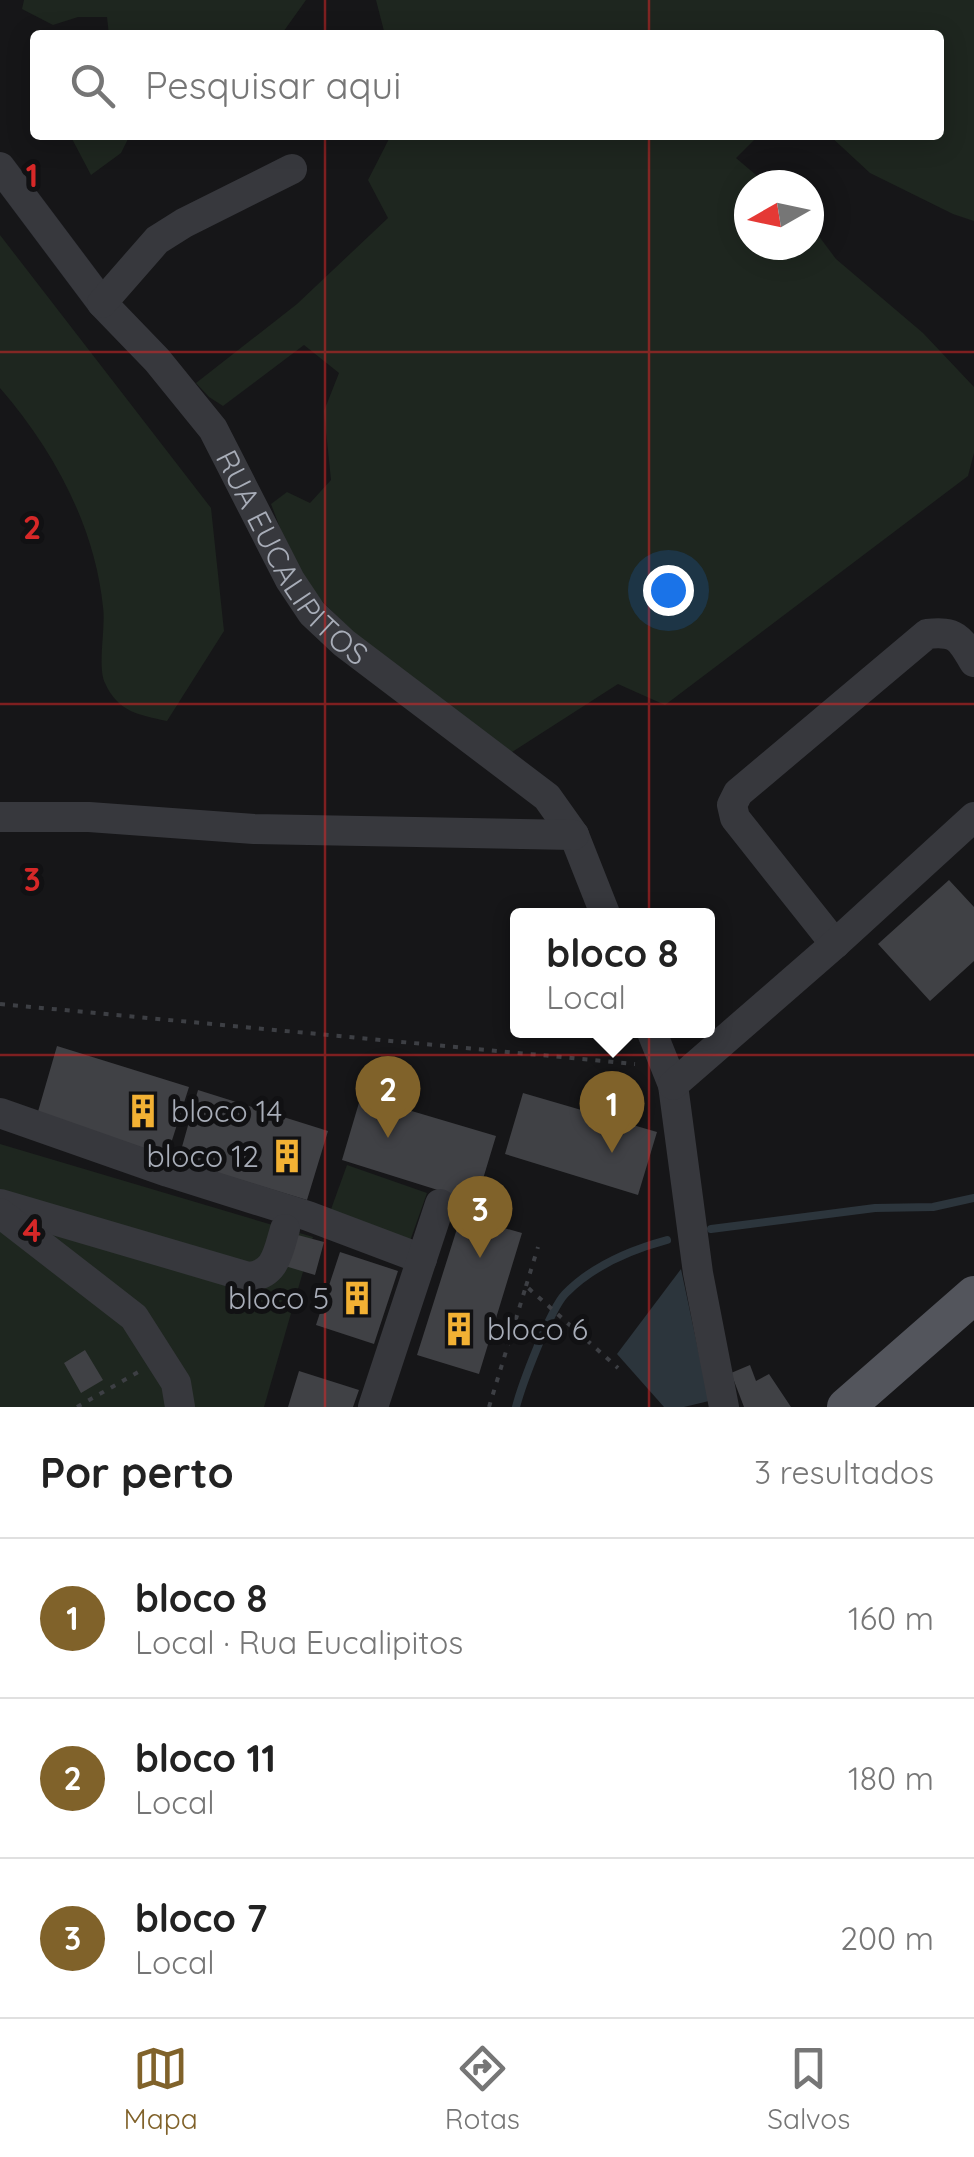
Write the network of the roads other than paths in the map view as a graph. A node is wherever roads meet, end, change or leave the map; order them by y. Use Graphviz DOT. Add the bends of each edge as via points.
graph roads {
  1 [pos="0,168"];
  2 [pos="292,170"];
  3 [pos="102,303"];
  4 [pos="974,662"];
  5 [pos="974,817"];
  6 [pos="0,818"];
  7 [pos="574,835"];
  8 [pos="603,908"];
  9 [pos="835,944"];
  10 [pos="654,1038"];
  11 [pos="668,1075"];
  12 [pos="2,1114"];
  13 [pos="0,1204"];
  14 [pos="440,1204"];
  15 [pos="0,1213"];
  16 [pos="284,1228"];
  17 [pos="422,1260"];
  18 [pos="974,1295"];
  19 [pos="180,1407"];
  20 [pos="374,1407"];
  21 [pos="724,1407"];
  22 [pos="846,1407"];
  1 -- 3 [label="street, RUA EUCALIPITOS"];
  2 -- 3 [label="street" via="158,240"];
  3 -- 7 [label="street, RUA EUCALIPITOS" via="214,429 312,613 547,797"];
  4 -- 9 [label="street" via="961,640 946,632 927,634 732,804 735,818"];
  5 -- 9 [label="street"];
  6 -- 7 [label="street"];
  7 -- 8 [label="street, RUA EUCALIPITOS"];
  9 -- 11 [label="street"];
  10 -- 11 [label="street"];
  11 -- 21 [label="street"];
  12 -- 17 [label="street"];
  13 -- 16 [label="street" via="248,1277 274,1264"];
  14 -- 17 [label="street"];
  15 -- 19 [label="street" via="128,1312 176,1383"];
  17 -- 20 [label="street"];
  18 -- 22 [label="main road"];
}
